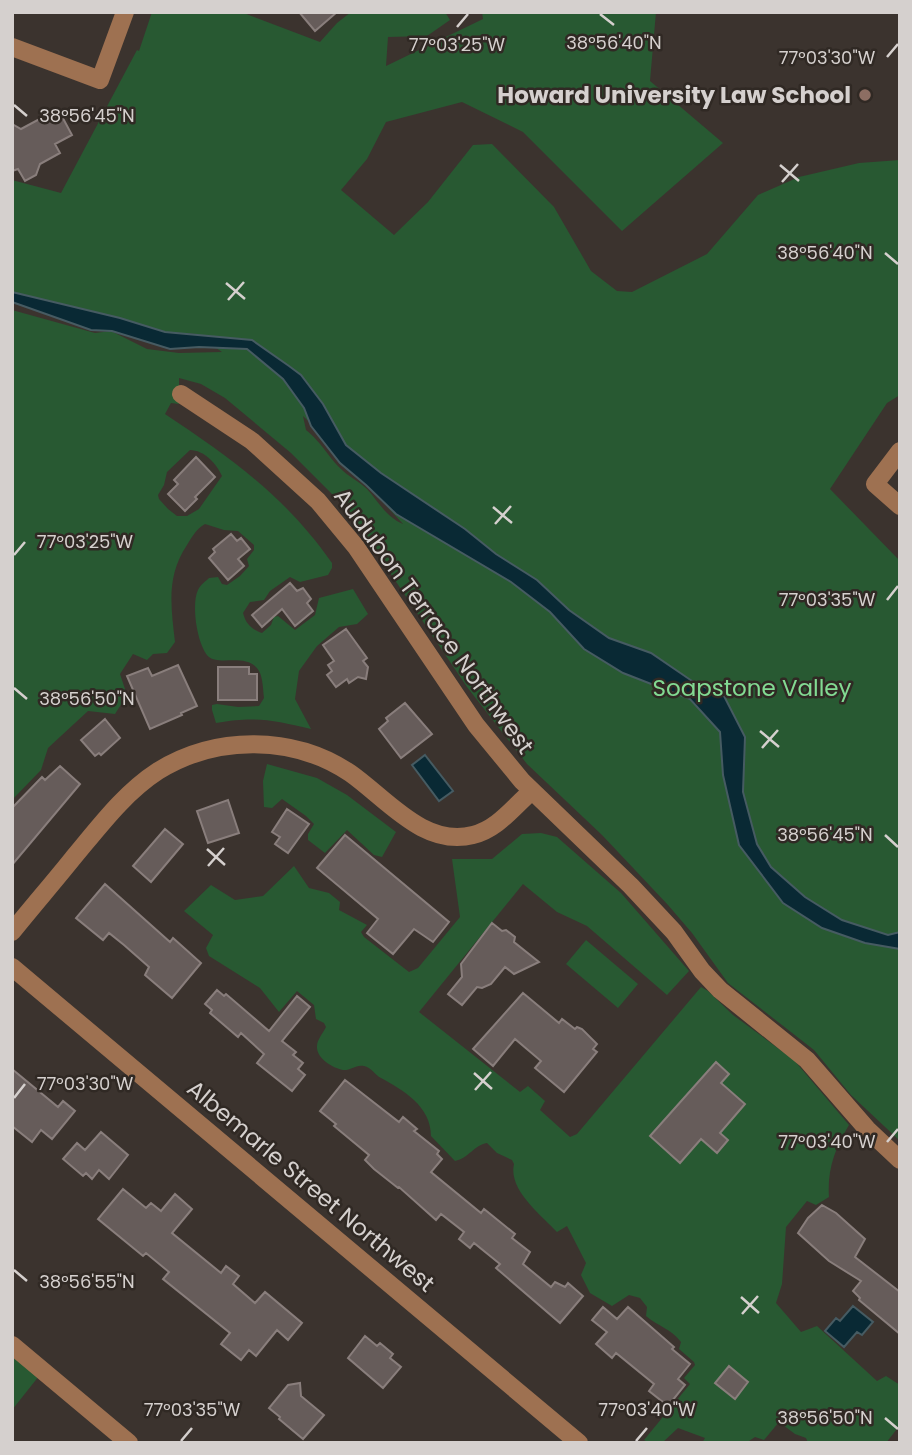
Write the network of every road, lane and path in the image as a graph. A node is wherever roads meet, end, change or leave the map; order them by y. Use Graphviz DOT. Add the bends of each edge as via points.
graph roads {
  1 [pos="125,12"];
  2 [pos="12,47"];
  3 [pos="181,394"];
  4 [pos="900,451"];
  5 [pos="900,506"];
  6 [pos="532,791"];
  7 [pos="12,932"];
  8 [pos="12,967"];
  9 [pos="900,1160"];
  10 [pos="12,1345"];
  11 [pos="129,1443"];
  12 [pos="579,1443"];
  1 -- 2 [label="street" via="100,80"];
  3 -- 6 [label="street, Audubon Terrace Northwest" via="252,441 324,509 378,579 476,725"];
  4 -- 5 [label="street" via="875,484"];
  6 -- 7 [label="street" via="495,826 475,835 451,837 425,829 348,773 310,754 260,744 198,752 160,770 126,797"];
  6 -- 9 [label="street, Audubon Terrace Northwest" via="631,886 720,990 807,1060"];
  8 -- 12 [label="street, Albemarle Street Northwest"];
  10 -- 11 [label="street"];
}
